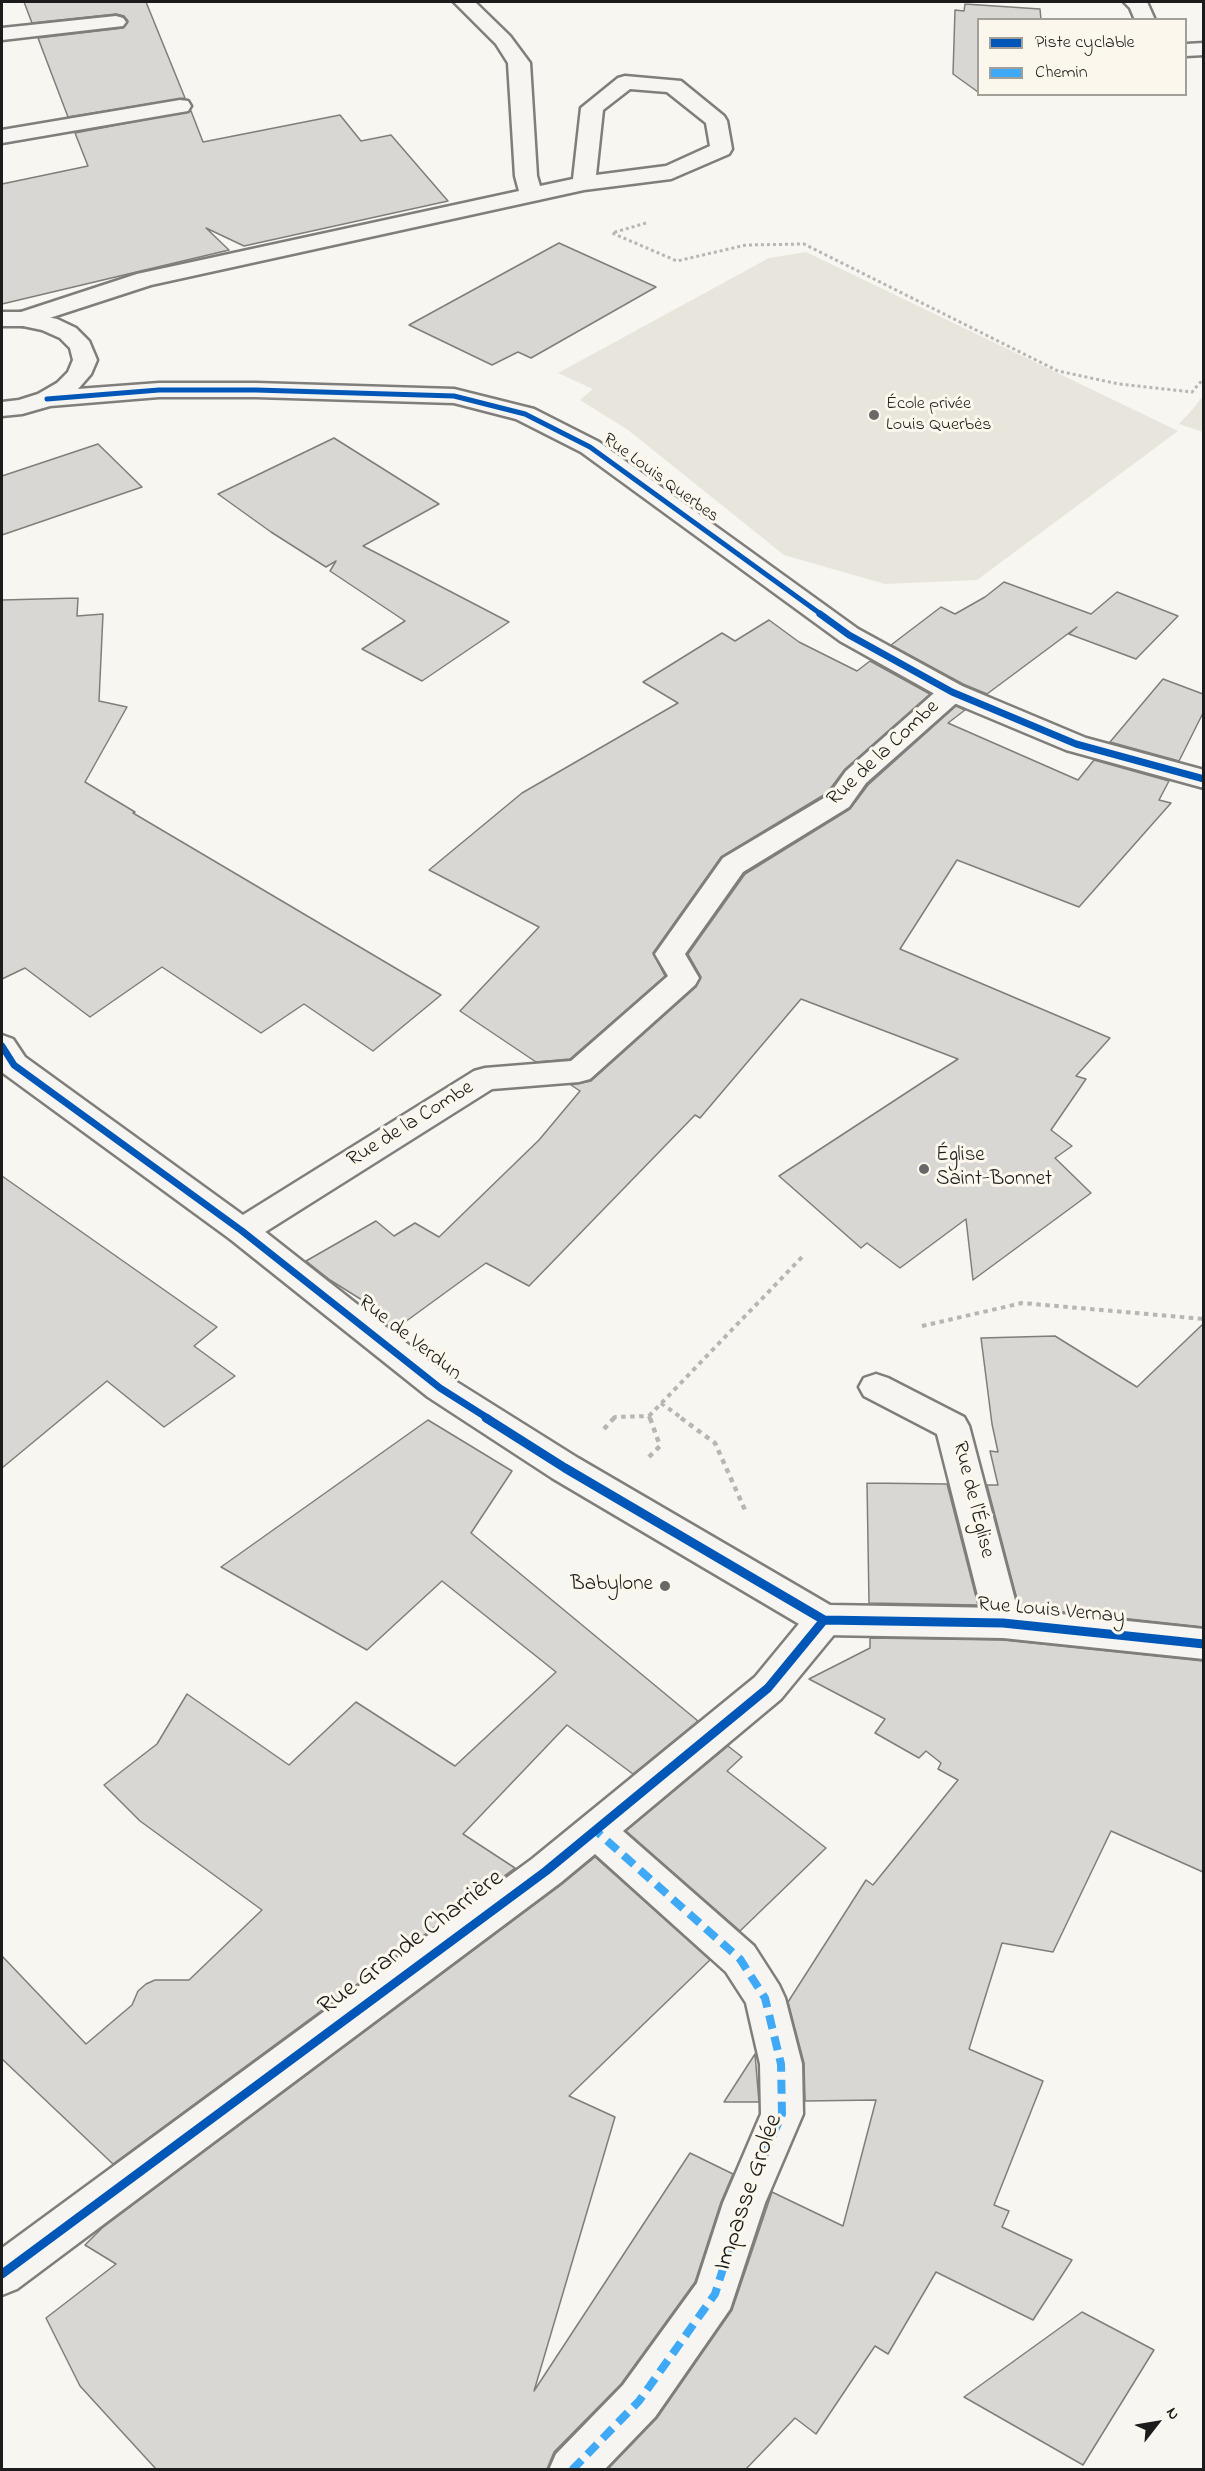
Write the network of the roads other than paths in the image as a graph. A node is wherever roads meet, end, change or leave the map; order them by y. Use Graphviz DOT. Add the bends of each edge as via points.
graph roads {
  1 [pos="464,2"];
  2 [pos="1134,2"];
  3 [pos="1144,18"];
  4 [pos="116,22"];
  5 [pos="2,34"];
  6 [pos="1203,49"];
  7 [pos="1187,50"];
  8 [pos="180,106"];
  9 [pos="2,137"];
  10 [pos="584,183"];
  11 [pos="531,194"];
  12 [pos="145,279"];
  13 [pos="12,319"];
  14 [pos="68,333"];
  15 [pos="102,367"];
  16 [pos="159,390"];
  17 [pos="47,399"];
  18 [pos="2,410"];
  19 [pos="952,692"];
  20 [pos="1203,779"];
  21 [pos="6,1061"];
  22 [pos="242,1231"];
  23 [pos="876,1387"];
  24 [pos="824,1620"];
  25 [pos="1003,1623"];
  26 [pos="1203,1644"];
  27 [pos="596,1830"];
  28 [pos="2,2274"];
  29 [pos="572,2469"];
  1 -- 11 [label="street" via="503,40 519,63 526,176"];
  2 -- 3 [label="street" via="1139,4"];
  4 -- 5 [label="street"];
  6 -- 7 [label="street"];
  8 -- 9 [label="street"];
  10 -- 10 [label="street" via="671,172 721,149 716,121 673,86 625,82 592,108"];
  10 -- 11 [label="street"];
  11 -- 12 [label="street"];
  12 -- 13 [label="street"];
  12 -- 14 [label="street"];
  13 -- 14 [label="street" via="49,324"];
  14 -- 15 [label="street"];
  15 -- 16 [label="street, Rue Louis Querbes"];
  15 -- 17 [label="street" via="79,374"];
  16 -- 17 [label="street, Rue Louis Querbes"];
  16 -- 19 [label="street, Rue Louis Querbes" via="454,396 525,414 590,447 849,635"];
  17 -- 18 [label="street"];
  19 -- 20 [label="street, Rue Louis Querbes" via="1077,744"];
  19 -- 22 [label="street, Rue de la Combe" via="856,777 838,801 734,865 670,954 684,978 579,1071 485,1078"];
  21 -- 22 [label="street, Rue de Verdun"];
  22 -- 24 [label="street, Rue de Verdun" via="440,1388 611,1495"];
  23 -- 25 [label="street, Rue de l'Église" via="952,1426"];
  24 -- 25 [label="street, Rue Louis Vernay"];
  24 -- 27 [label="street, Rue Grande Charrière" via="768,1688"];
  25 -- 26 [label="street, Rue Louis Vernay"];
  27 -- 28 [label="street, Rue Grande Charrière"];
  27 -- 29 [label="street, Impasse Grolée" via="740,1959 765,1998 781,2064 782,2114 744,2203 715,2294 639,2401"];
}
